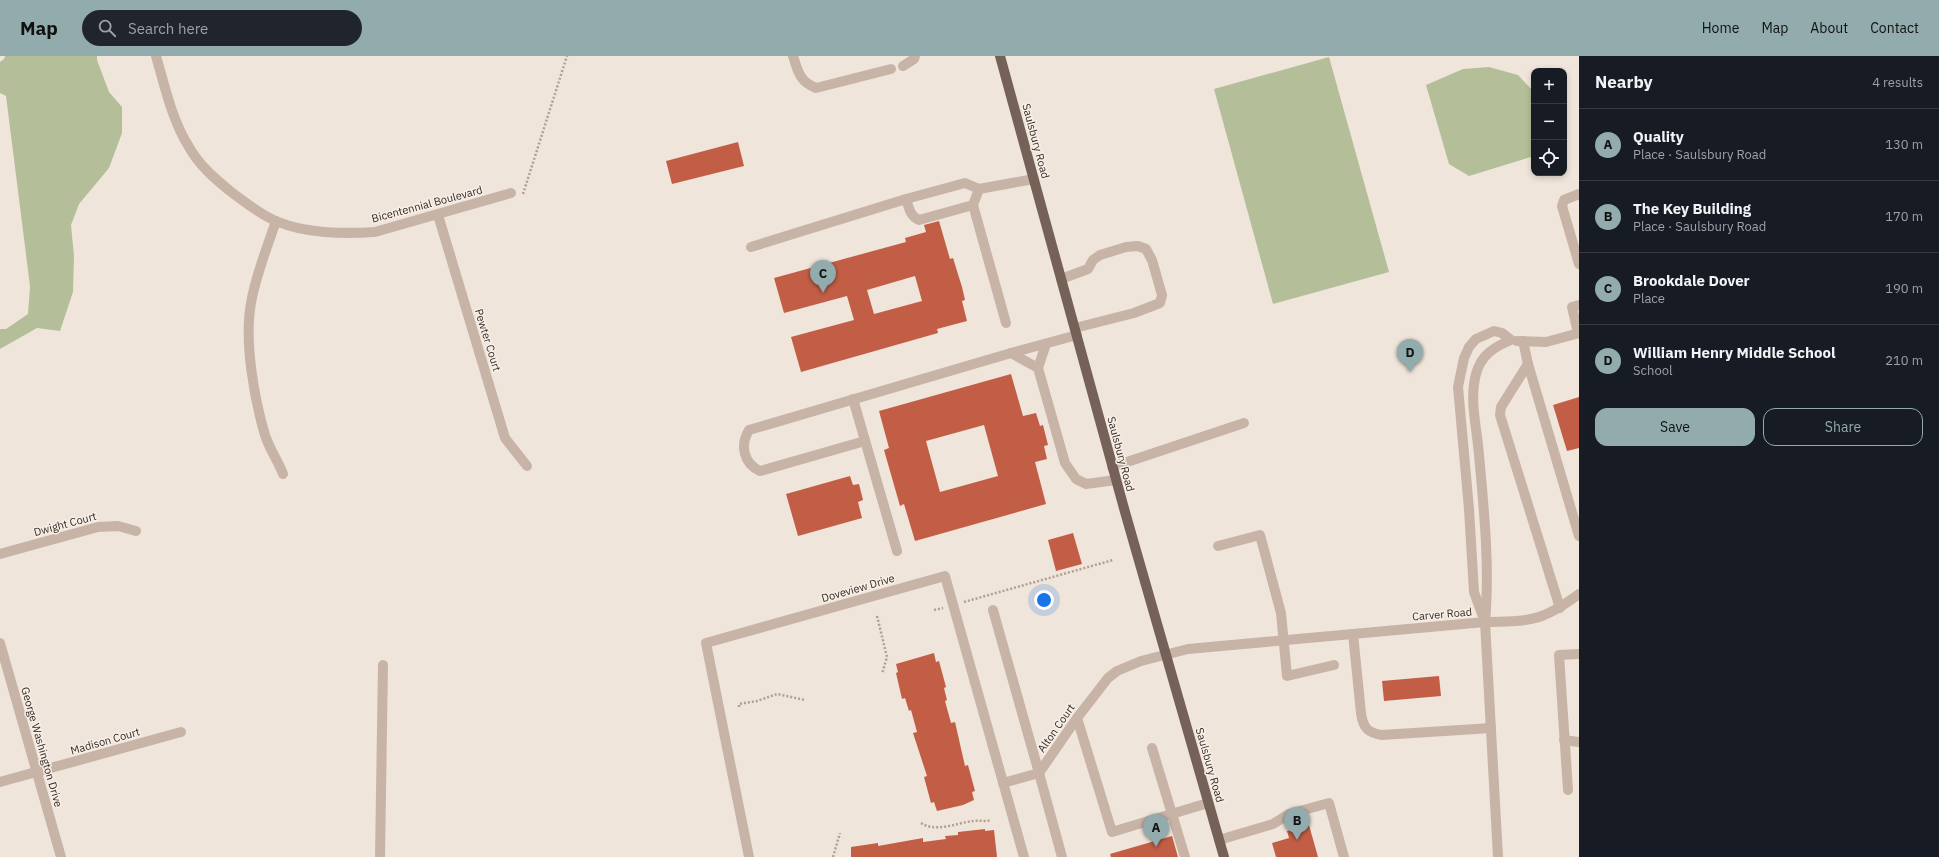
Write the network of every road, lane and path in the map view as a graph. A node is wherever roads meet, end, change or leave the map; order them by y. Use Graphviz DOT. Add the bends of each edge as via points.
graph roads {
  1 [pos="156,56"];
  2 [pos="567,56"];
  3 [pos="794,56"];
  4 [pos="915,56"];
  5 [pos="1000,56"];
  6 [pos="903,66"];
  7 [pos="891,69"];
  8 [pos="1034,179"];
  9 [pos="978,190"];
  10 [pos="511,193"];
  11 [pos="1579,194"];
  12 [pos="521,198"];
  13 [pos="907,202"];
  14 [pos="973,205"];
  15 [pos="438,215"];
  16 [pos="276,221"];
  17 [pos="751,247"];
  18 [pos="1579,264"];
  19 [pos="1061,279"];
  20 [pos="1579,305"];
  21 [pos="1006,323"];
  22 [pos="1076,332"];
  23 [pos="1579,333"];
  24 [pos="1511,340"];
  25 [pos="1523,341"];
  26 [pos="1046,344"];
  27 [pos="1011,353"];
  28 [pos="1528,364"];
  29 [pos="1038,368"];
  30 [pos="853,399"];
  31 [pos="1244,423"];
  32 [pos="865,441"];
  33 [pos="527,466"];
  34 [pos="1112,467"];
  35 [pos="284,474"];
  36 [pos="1116,480"];
  37 [pos="136,531"];
  38 [pos="1579,536"];
  39 [pos="1218,546"];
  40 [pos="897,551"];
  41 [pos="0,554"];
  42 [pos="1113,560"];
  43 [pos="1579,594"];
  44 [pos="960,603"];
  45 [pos="946,607"];
  46 [pos="1560,608"];
  47 [pos="934,610"];
  48 [pos="993,610"];
  49 [pos="877,616"];
  50 [pos="1486,622"];
  51 [pos="1353,634"];
  52 [pos="1283,640"];
  53 [pos="0,643"];
  54 [pos="1166,654"];
  55 [pos="1579,654"];
  56 [pos="383,665"];
  57 [pos="1334,665"];
  58 [pos="882,674"];
  59 [pos="805,700"];
  60 [pos="739,708"];
  61 [pos="1077,718"];
  62 [pos="1491,728"];
  63 [pos="181,732"];
  64 [pos="1564,740"];
  65 [pos="1579,742"];
  66 [pos="1152,748"];
  67 [pos="37,773"];
  68 [pos="1039,773"];
  69 [pos="0,782"];
  70 [pos="1003,783"];
  71 [pos="1568,790"];
  72 [pos="1208,803"];
  73 [pos="1172,813"];
  74 [pos="991,820"];
  75 [pos="921,823"];
  76 [pos="840,833"];
  77 [pos="1219,840"];
  78 [pos="61,857"];
  79 [pos="380,857"];
  80 [pos="749,857"];
  81 [pos="833,857"];
  82 [pos="1024,857"];
  83 [pos="1062,857"];
  84 [pos="1185,857"];
  85 [pos="1224,857"];
  86 [pos="1344,857"];
  87 [pos="1498,857"];
  1 -- 16 [label="street, Bicentennial Boulevard" via="174,116 188,147 202,167 250,206"];
  2 -- 12 [label="path"];
  3 -- 7 [label="street" via="797,70 805,84 816,88"];
  4 -- 6 [label="street"];
  5 -- 8 [label="main road, Saulsbury Road"];
  8 -- 9 [label="street"];
  8 -- 19 [label="main road, Saulsbury Road"];
  9 -- 13 [label="street" via="965,183"];
  9 -- 13 [label="street" via="962,202 919,213 911,211"];
  9 -- 14 [label="street"];
  10 -- 15 [label="street, Bicentennial Boulevard"];
  11 -- 18 [label="street" via="1564,200 1562,206"];
  13 -- 14 [label="street" via="910,213 919,220"];
  13 -- 17 [label="street"];
  14 -- 21 [label="street"];
  15 -- 16 [label="street, Bicentennial Boulevard" via="375,232 353,233 305,230"];
  15 -- 33 [label="street, Pewter Court" via="505,438"];
  16 -- 35 [label="street" via="250,304 249,353 265,436"];
  19 -- 22 [label="main road, Saulsbury Road"];
  19 -- 22 [label="street" via="1088,269 1093,260 1100,255 1138,246 1146,249 1152,260 1162,295 1160,303"];
  20 -- 23 [label="street" via="1572,307"];
  22 -- 26 [label="street"];
  22 -- 34 [label="main road, Saulsbury Road"];
  23 -- 25 [label="street" via="1546,342"];
  24 -- 25 [label="street"];
  24 -- 50 [label="street" via="1494,347 1486,355 1476,373 1474,384 1473,402 1481,476 1488,591"];
  24 -- 50 [label="street" via="1494,331 1476,339 1464,358 1458,387 1474,592"];
  25 -- 28 [label="street"];
  26 -- 27 [label="street"];
  26 -- 29 [label="street"];
  27 -- 29 [label="street"];
  27 -- 30 [label="street"];
  28 -- 38 [label="street"];
  28 -- 46 [label="street" via="1501,407 1500,415"];
  29 -- 36 [label="street" via="1069,471 1076,479 1086,484"];
  30 -- 32 [label="street"];
  30 -- 32 [label="street" via="749,430 744,438 744,449 752,467 760,471"];
  31 -- 34 [label="street"];
  32 -- 40 [label="street"];
  34 -- 36 [label="main road, Saulsbury Road"];
  36 -- 54 [label="main road, Saulsbury Road"];
  37 -- 41 [label="street, Dwight Court" via="118,526 98,526"];
  39 -- 52 [label="street" via="1260,535 1281,613"];
  42 -- 44 [label="path"];
  43 -- 46 [label="street"];
  45 -- 47 [label="path"];
  46 -- 50 [label="street" via="1536,619"];
  48 -- 68 [label="street"];
  49 -- 58 [label="path" via="887,657"];
  50 -- 51 [label="street, Carver Road"];
  50 -- 62 [label="street, Carver Road"];
  51 -- 52 [label="street, Carver Road"];
  51 -- 62 [label="street" via="1361,713 1367,730 1382,735"];
  52 -- 54 [label="street, Carver Road" via="1188,649"];
  52 -- 57 [label="street" via="1287,676"];
  53 -- 67 [label="street, George Washington Drive"];
  54 -- 61 [label="street, Alton Court" via="1117,671"];
  54 -- 72 [label="main road, Saulsbury Road"];
  55 -- 64 [label="street" via="1559,655"];
  56 -- 79 [label="street"];
  59 -- 60 [label="path" via="777,694 739,704"];
  61 -- 68 [label="street, Alton Court"];
  61 -- 73 [label="street" via="1112,832"];
  62 -- 87 [label="street, Carver Road"];
  63 -- 67 [label="street, Madison Court"];
  64 -- 65 [label="street"];
  64 -- 71 [label="street"];
  66 -- 73 [label="street"];
  67 -- 69 [label="street, Madison Court"];
  67 -- 78 [label="street, George Washington Drive"];
  68 -- 70 [label="street"];
  68 -- 83 [label="street"];
  70 -- 80 [label="street, Doveview Drive" via="945,576 706,643"];
  70 -- 82 [label="street, Doveview Drive"];
  72 -- 73 [label="street"];
  72 -- 77 [label="main road, Saulsbury Road"];
  73 -- 84 [label="street"];
  74 -- 75 [label="path" via="937,827"];
  76 -- 81 [label="path"];
  77 -- 85 [label="main road, Saulsbury Road"];
  77 -- 86 [label="street" via="1273,824 1289,814 1329,803"];
}
